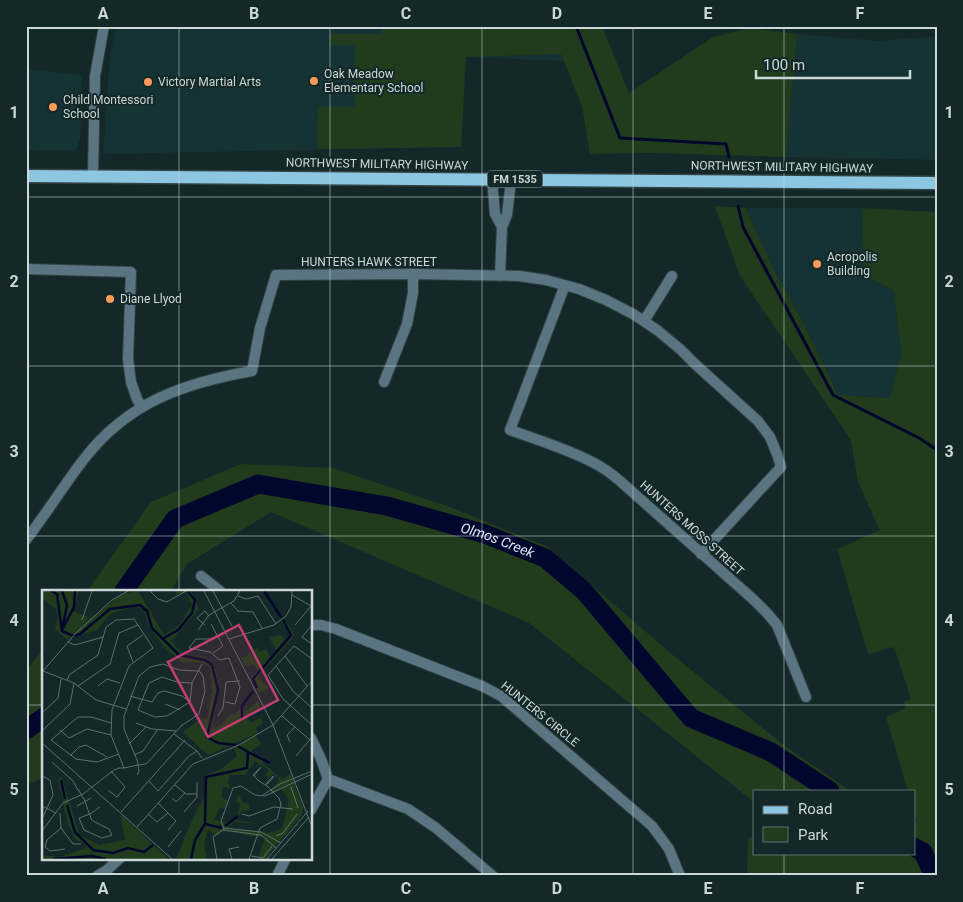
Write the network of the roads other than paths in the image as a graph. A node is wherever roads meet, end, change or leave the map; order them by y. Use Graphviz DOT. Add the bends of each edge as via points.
graph roads {
  1 [pos="104,26"];
  2 [pos="92,175"];
  3 [pos="26,176"];
  4 [pos="492,179"];
  5 [pos="511,180"];
  6 [pos="937,183"];
  7 [pos="502,227"];
  8 [pos="26,269"];
  9 [pos="413,274"];
  10 [pos="500,276"];
  11 [pos="672,276"];
  12 [pos="565,285"];
  13 [pos="644,321"];
  14 [pos="384,382"];
  15 [pos="141,406"];
  16 [pos="26,540"];
  17 [pos="701,554"];
  18 [pos="201,576"];
  19 [pos="219,590"];
  20 [pos="312,625"];
  21 [pos="806,697"];
  22 [pos="312,740"];
  23 [pos="328,779"];
  24 [pos="312,808"];
  25 [pos="118,860"];
  26 [pos="285,860"];
  27 [pos="97,876"];
  28 [pos="277,876"];
  29 [pos="492,876"];
  30 [pos="680,876"];
  1 -- 2 [label="street" via="95,76"];
  2 -- 3 [label="main road, NORTHWEST MILITARY HIGHWAY / FM 1535"];
  2 -- 4 [label="main road, NORTHWEST MILITARY HIGHWAY / FM 1535"];
  4 -- 5 [label="main road, NORTHWEST MILITARY HIGHWAY / FM 1535"];
  4 -- 7 [label="street" via="495,214"];
  5 -- 6 [label="main road, NORTHWEST MILITARY HIGHWAY / FM 1535"];
  5 -- 7 [label="street"];
  7 -- 10 [label="street"];
  8 -- 15 [label="street" via="130,272 128,359 131,382"];
  9 -- 10 [label="street, HUNTERS HAWK STREET"];
  9 -- 14 [label="street" via="408,324"];
  9 -- 15 [label="street, HUNTERS HAWK STREET" via="276,275 260,328 252,371 195,384"];
  10 -- 12 [label="street, HUNTERS HAWK STREET" via="519,276"];
  11 -- 13 [label="street"];
  12 -- 13 [label="street, HUNTERS HAWK STREET" via="606,300"];
  12 -- 17 [label="street, HUNTERS MOSS STREET" via="510,430 595,463 620,481"];
  13 -- 17 [label="street, HUNTERS HAWK STREET" via="680,349 758,421 777,454 780,468"];
  15 -- 16 [label="street, HUNTERS HAWK STREET" via="117,424 84,458"];
  17 -- 21 [label="street, HUNTERS MOSS STREET" via="754,600 777,625"];
  18 -- 19 [label="street"];
  20 -- 30 [label="street, HUNTERS CIRCLE" via="336,629 501,696 652,826 669,848"];
  22 -- 23 [label="street"];
  23 -- 24 [label="street"];
  23 -- 29 [label="street" via="408,809 436,828"];
  25 -- 27 [label="street"];
  26 -- 28 [label="street"];
}
